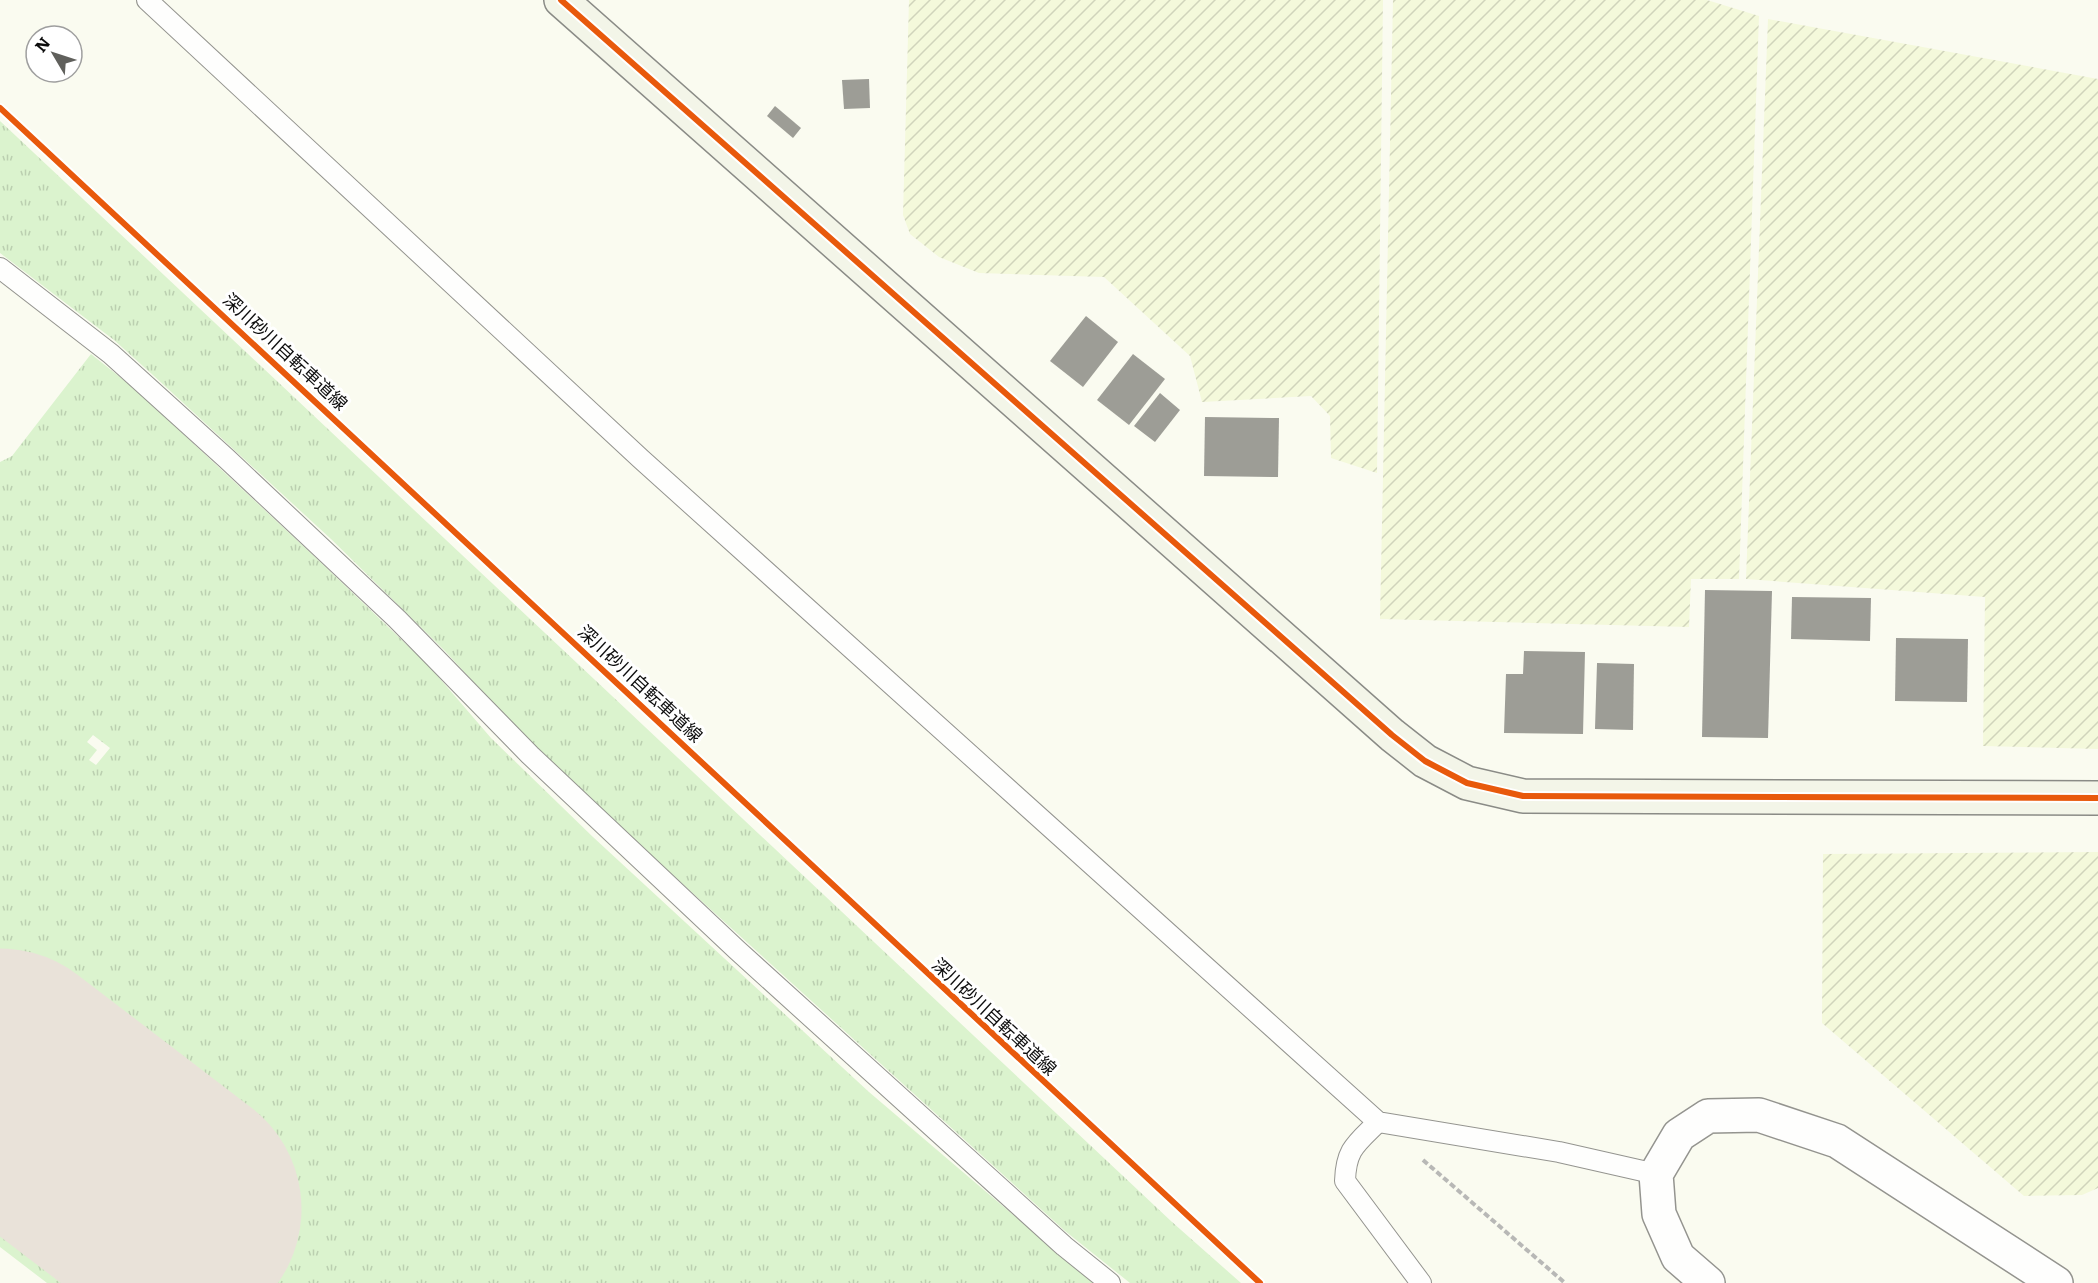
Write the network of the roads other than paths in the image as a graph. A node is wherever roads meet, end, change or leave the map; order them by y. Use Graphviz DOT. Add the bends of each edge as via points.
graph roads {
  1 [pos="147,0"];
  2 [pos="561,0"];
  3 [pos="0,268"];
  4 [pos="2098,798"];
  5 [pos="1378,1122"];
  6 [pos="1656,1174"];
  7 [pos="1110,1283"];
  8 [pos="1421,1283"];
  9 [pos="1708,1283"];
  10 [pos="2056,1283"];
  1 -- 5 [label="lane" via="641,459"];
  2 -- 4 [label="street" via="1392,735 1425,761 1467,783 1523,796"];
  3 -- 7 [label="lane" via="111,354 227,459 728,942 1064,1246"];
  5 -- 6 [label="lane" via="1559,1152"];
  5 -- 8 [label="lane" via="1345,1160 1344,1181"];
  6 -- 9 [label="street" via="1659,1214 1678,1257"];
  6 -- 10 [label="street" via="1679,1135 1708,1116 1759,1115 1836,1142"];
}
